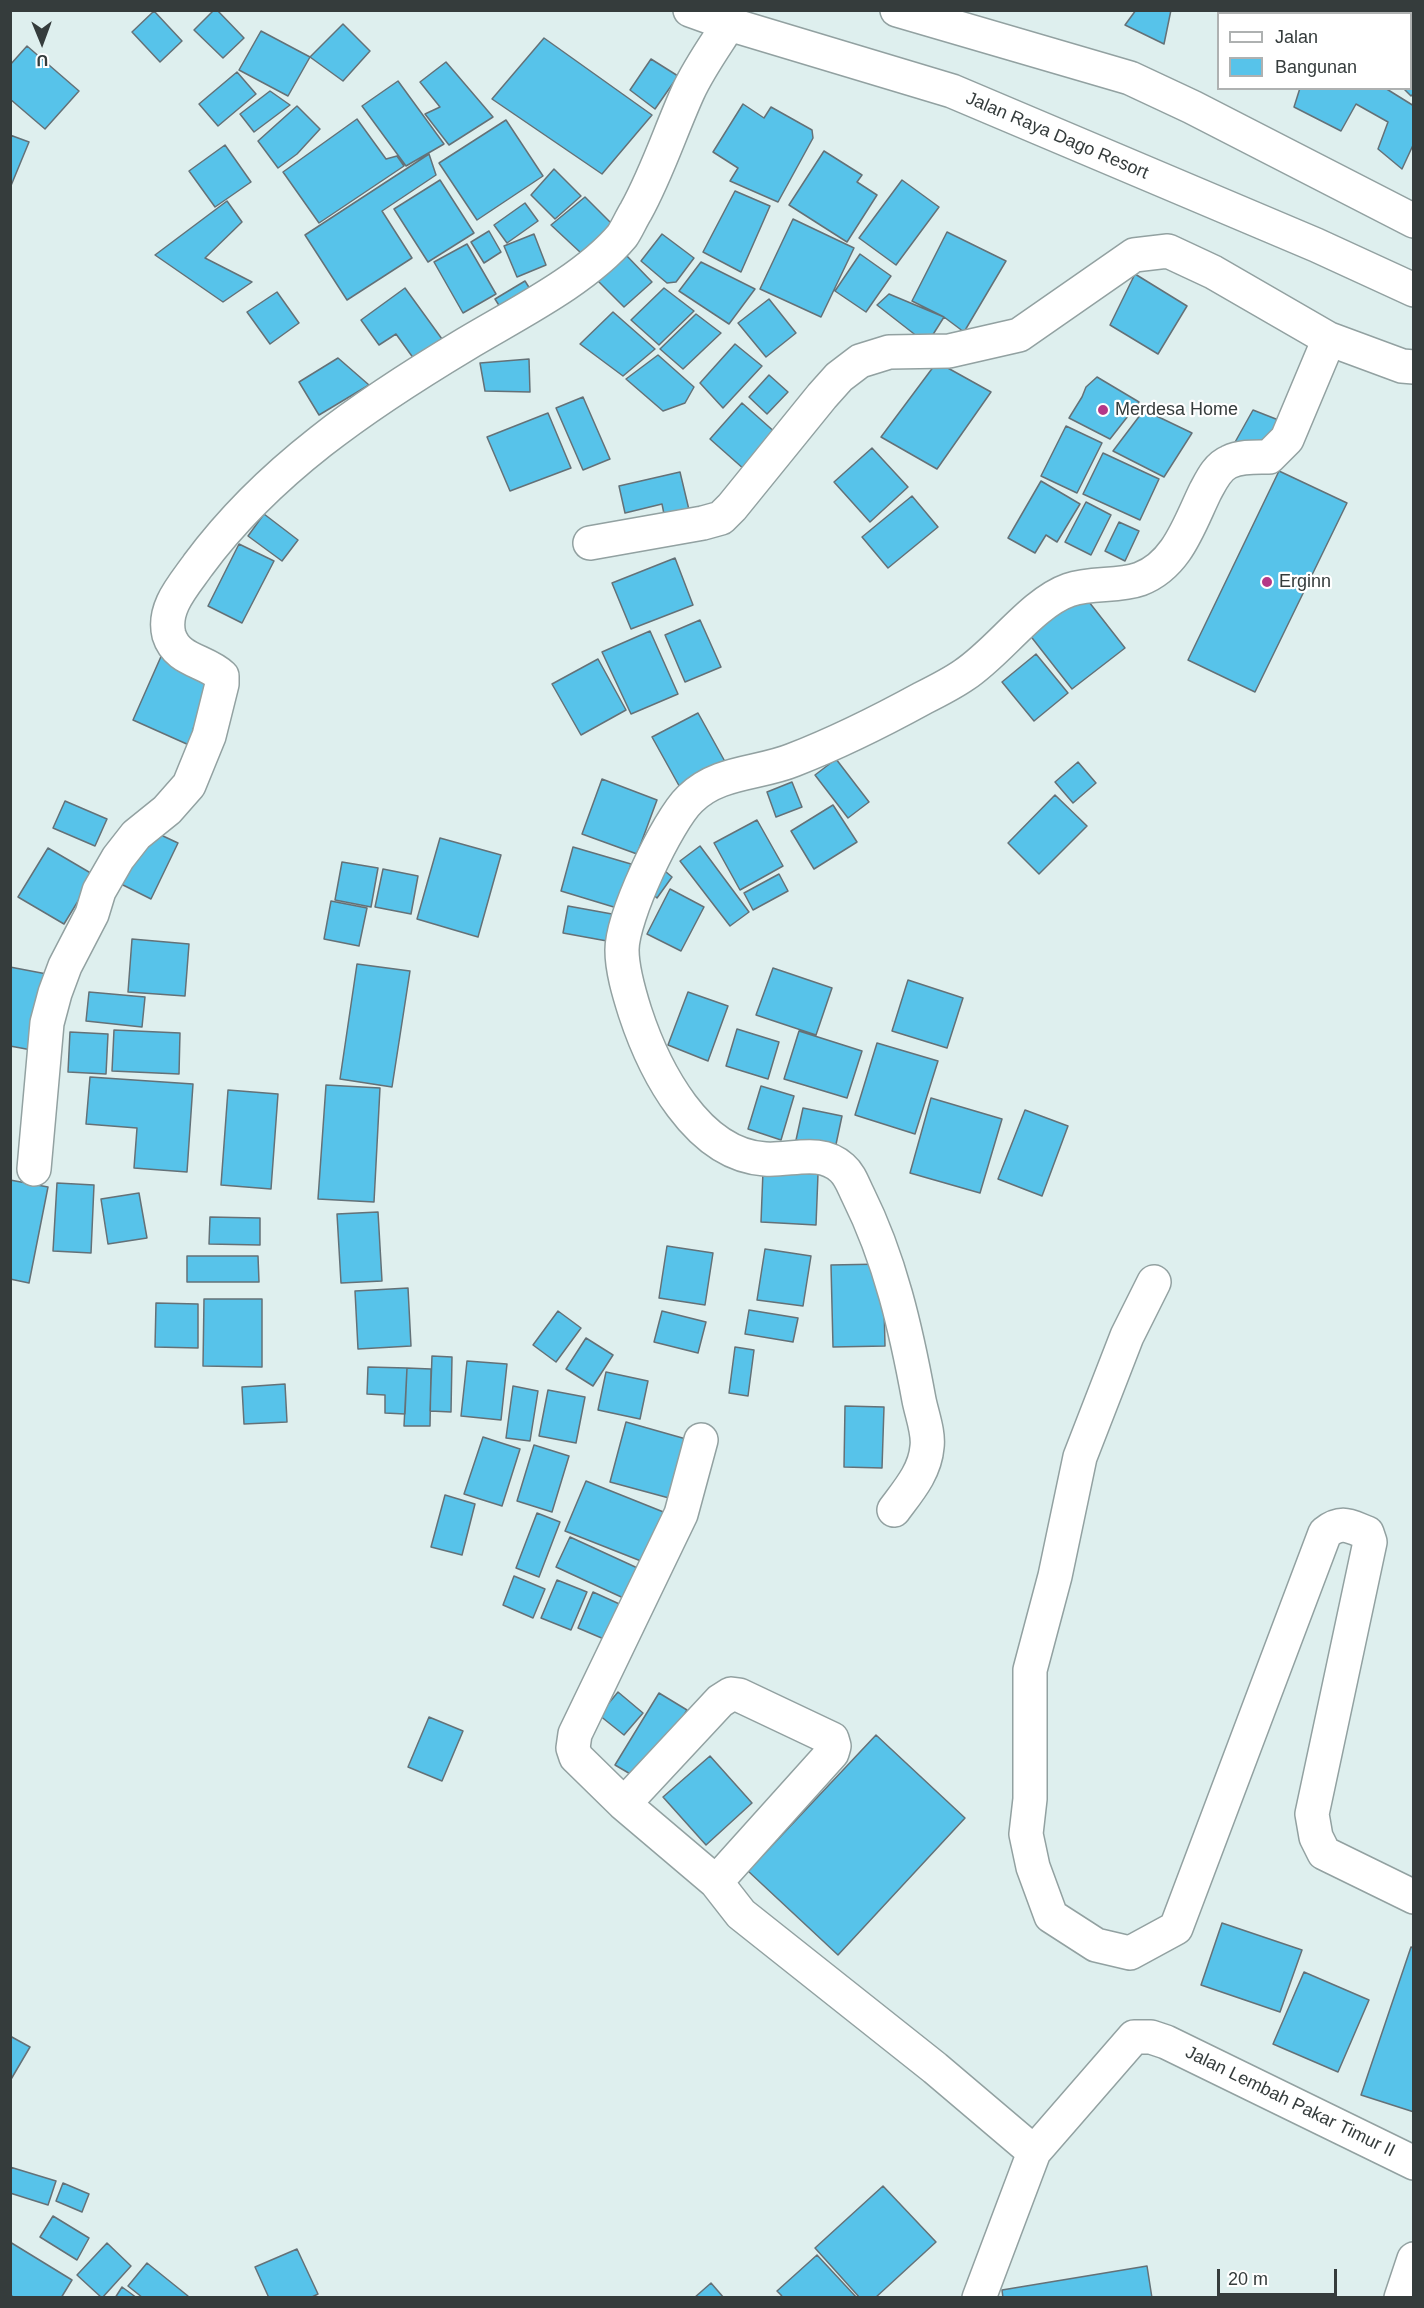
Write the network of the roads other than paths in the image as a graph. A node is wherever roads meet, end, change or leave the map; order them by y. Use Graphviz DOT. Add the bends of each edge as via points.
graph roads {
  1 [pos="690,10"];
  2 [pos="897,10"];
  3 [pos="729,24"];
  4 [pos="1413,221"];
  5 [pos="1413,290"];
  6 [pos="1329,339"];
  7 [pos="1413,367"];
  8 [pos="590,543"];
  9 [pos="34,1169"];
  10 [pos="1155,1282"];
  11 [pos="701,1440"];
  12 [pos="894,1510"];
  13 [pos="624,1804"];
  14 [pos="716,1882"];
  15 [pos="1413,1897"];
  16 [pos="1034,2152"];
  17 [pos="1413,2163"];
  18 [pos="1413,2259"];
  19 [pos="979,2298"];
  20 [pos="1401,2298"];
  1 -- 3 [label="street, Jalan Raya Dago Resort"];
  2 -- 4 [label="street" via="1130,78"];
  3 -- 5 [label="street, Jalan Raya Dago Resort" via="952,91"];
  3 -- 9 [label="street" via="689,89 646,193 622,235 578,276 410,377 332,430 243,510 174,600 167,621 172,643 191,660 217,671 222,684 189,785 167,810 136,835 118,858 61,975 47,1023"];
  6 -- 7 [label="street"];
  6 -- 8 [label="street" via="1213,272 1168,251 1134,255 1019,335 949,351 889,352 860,361 822,396 721,518"];
  6 -- 12 [label="street" via="1287,438 1269,457 1225,463 1212,478 1171,560 1140,579 1071,590 1047,602 983,662 898,712 778,766 709,784 680,809 642,883 623,936 624,969 648,1046 675,1098 719,1144 742,1154 764,1160 831,1158 847,1172 873,1224 896,1294 928,1446 920,1474"];
  10 -- 15 [label="street" via="1127,1336 1080,1457 1030,1670 1030,1799 1026,1834 1051,1916 1095,1945 1130,1953 1176,1928 1325,1533 1344,1524 1367,1533 1370,1542 1312,1814 1316,1836 1323,1853"];
  11 -- 13 [label="street" via="681,1514 575,1734 576,1757"];
  13 -- 14 [label="street"];
  13 -- 14 [label="street" via="720,1701 731,1694 832,1739 832,1753"];
  14 -- 16 [label="street" via="741,1914"];
  16 -- 17 [label="street, Jalan Lembah Pakar Timur II" via="1134,2037 1151,2037"];
  16 -- 19 [label="street"];
  18 -- 20 [label="street"];
}
